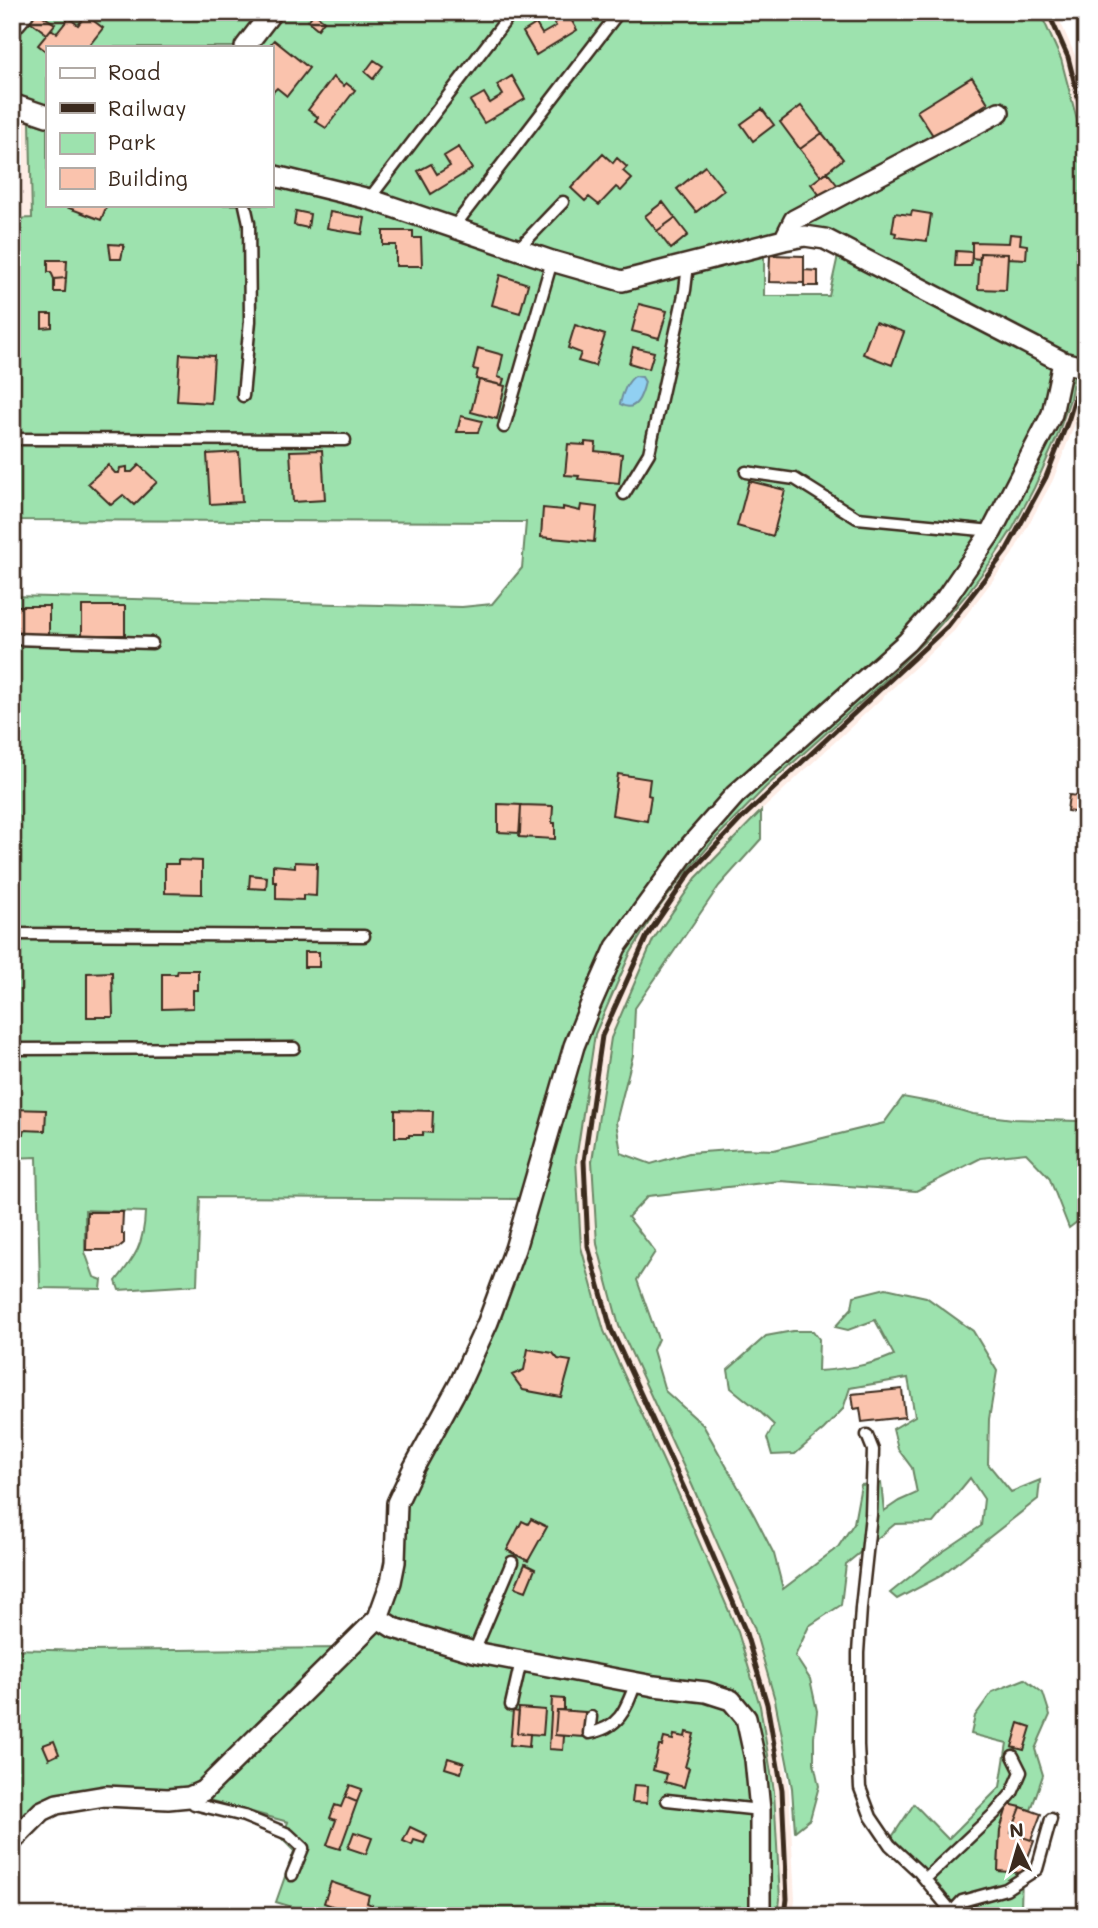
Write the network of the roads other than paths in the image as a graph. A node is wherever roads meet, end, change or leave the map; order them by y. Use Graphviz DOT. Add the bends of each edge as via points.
graph roads {
  1 [pos="24,12"];
  2 [pos="272,12"];
  3 [pos="512,12"];
  4 [pos="619,12"];
  5 [pos="1080,12"];
  6 [pos="12,26"];
  7 [pos="1086,26"];
  8 [pos="246,46"];
  9 [pos="12,103"];
  10 [pos="999,111"];
  11 [pos="46,116"];
  12 [pos="273,175"];
  13 [pos="369,199"];
  14 [pos="563,202"];
  15 [pos="245,206"];
  16 [pos="453,228"];
  17 [pos="784,240"];
  18 [pos="518,249"];
  19 [pos="552,261"];
  20 [pos="688,265"];
  21 [pos="1063,362"];
  22 [pos="1086,368"];
  23 [pos="243,396"];
  24 [pos="504,426"];
  25 [pos="12,439"];
  26 [pos="345,440"];
  27 [pos="746,472"];
  28 [pos="624,494"];
  29 [pos="992,531"];
  30 [pos="12,639"];
  31 [pos="152,643"];
  32 [pos="12,934"];
  33 [pos="364,936"];
  34 [pos="294,1048"];
  35 [pos="12,1049"];
  36 [pos="867,1435"];
  37 [pos="512,1562"];
  38 [pos="378,1618"];
  39 [pos="474,1652"];
  40 [pos="521,1661"];
  41 [pos="636,1682"];
  42 [pos="511,1705"];
  43 [pos="591,1717"];
  44 [pos="1013,1756"];
  45 [pos="189,1797"];
  46 [pos="667,1800"];
  47 [pos="760,1810"];
  48 [pos="1051,1819"];
  49 [pos="12,1841"];
  50 [pos="292,1875"];
  51 [pos="925,1879"];
  52 [pos="952,1914"];
  53 [pos="760,1916"];
  1 -- 6 [label="street"];
  2 -- 8 [label="street"];
  3 -- 13 [label="lane"];
  4 -- 16 [label="lane"];
  5 -- 7 [label="lane"];
  9 -- 11 [label="street"];
  10 -- 17 [label="street" via="794,219"];
  12 -- 13 [label="street"];
  13 -- 16 [label="street"];
  14 -- 18 [label="lane"];
  15 -- 23 [label="lane" via="250,321"];
  16 -- 18 [label="street"];
  17 -- 20 [label="street"];
  17 -- 21 [label="street" via="825,239"];
  18 -- 19 [label="street"];
  19 -- 20 [label="street" via="622,281"];
  19 -- 24 [label="lane"];
  20 -- 28 [label="lane" via="649,453"];
  21 -- 22 [label="street"];
  21 -- 29 [label="street" via="1052,414"];
  25 -- 26 [label="lane"];
  27 -- 29 [label="lane" via="795,479 857,518"];
  29 -- 38 [label="street" via="946,598 906,642 734,795 616,947 574,1046 515,1249 488,1322 397,1503 395,1562"];
  30 -- 31 [label="lane"];
  32 -- 33 [label="lane"];
  34 -- 35 [label="lane"];
  36 -- 51 [label="lane" via="873,1450 872,1515 858,1653 860,1788 890,1845"];
  37 -- 39 [label="lane"];
  38 -- 39 [label="street" via="394,1628"];
  38 -- 45 [label="street" via="203,1791"];
  39 -- 40 [label="street"];
  40 -- 41 [label="street"];
  40 -- 42 [label="lane"];
  41 -- 43 [label="lane" via="617,1722 589,1733"];
  41 -- 47 [label="street" via="731,1700 746,1718"];
  44 -- 51 [label="lane" via="1021,1772 1012,1793"];
  45 -- 49 [label="street" via="105,1796 57,1804 42,1811"];
  45 -- 50 [label="lane" via="194,1804 244,1816 288,1834 303,1848"];
  46 -- 47 [label="lane"];
  47 -- 53 [label="street"];
  48 -- 52 [label="lane" via="1037,1869 1006,1889 962,1901"];
  51 -- 52 [label="lane"];
}
